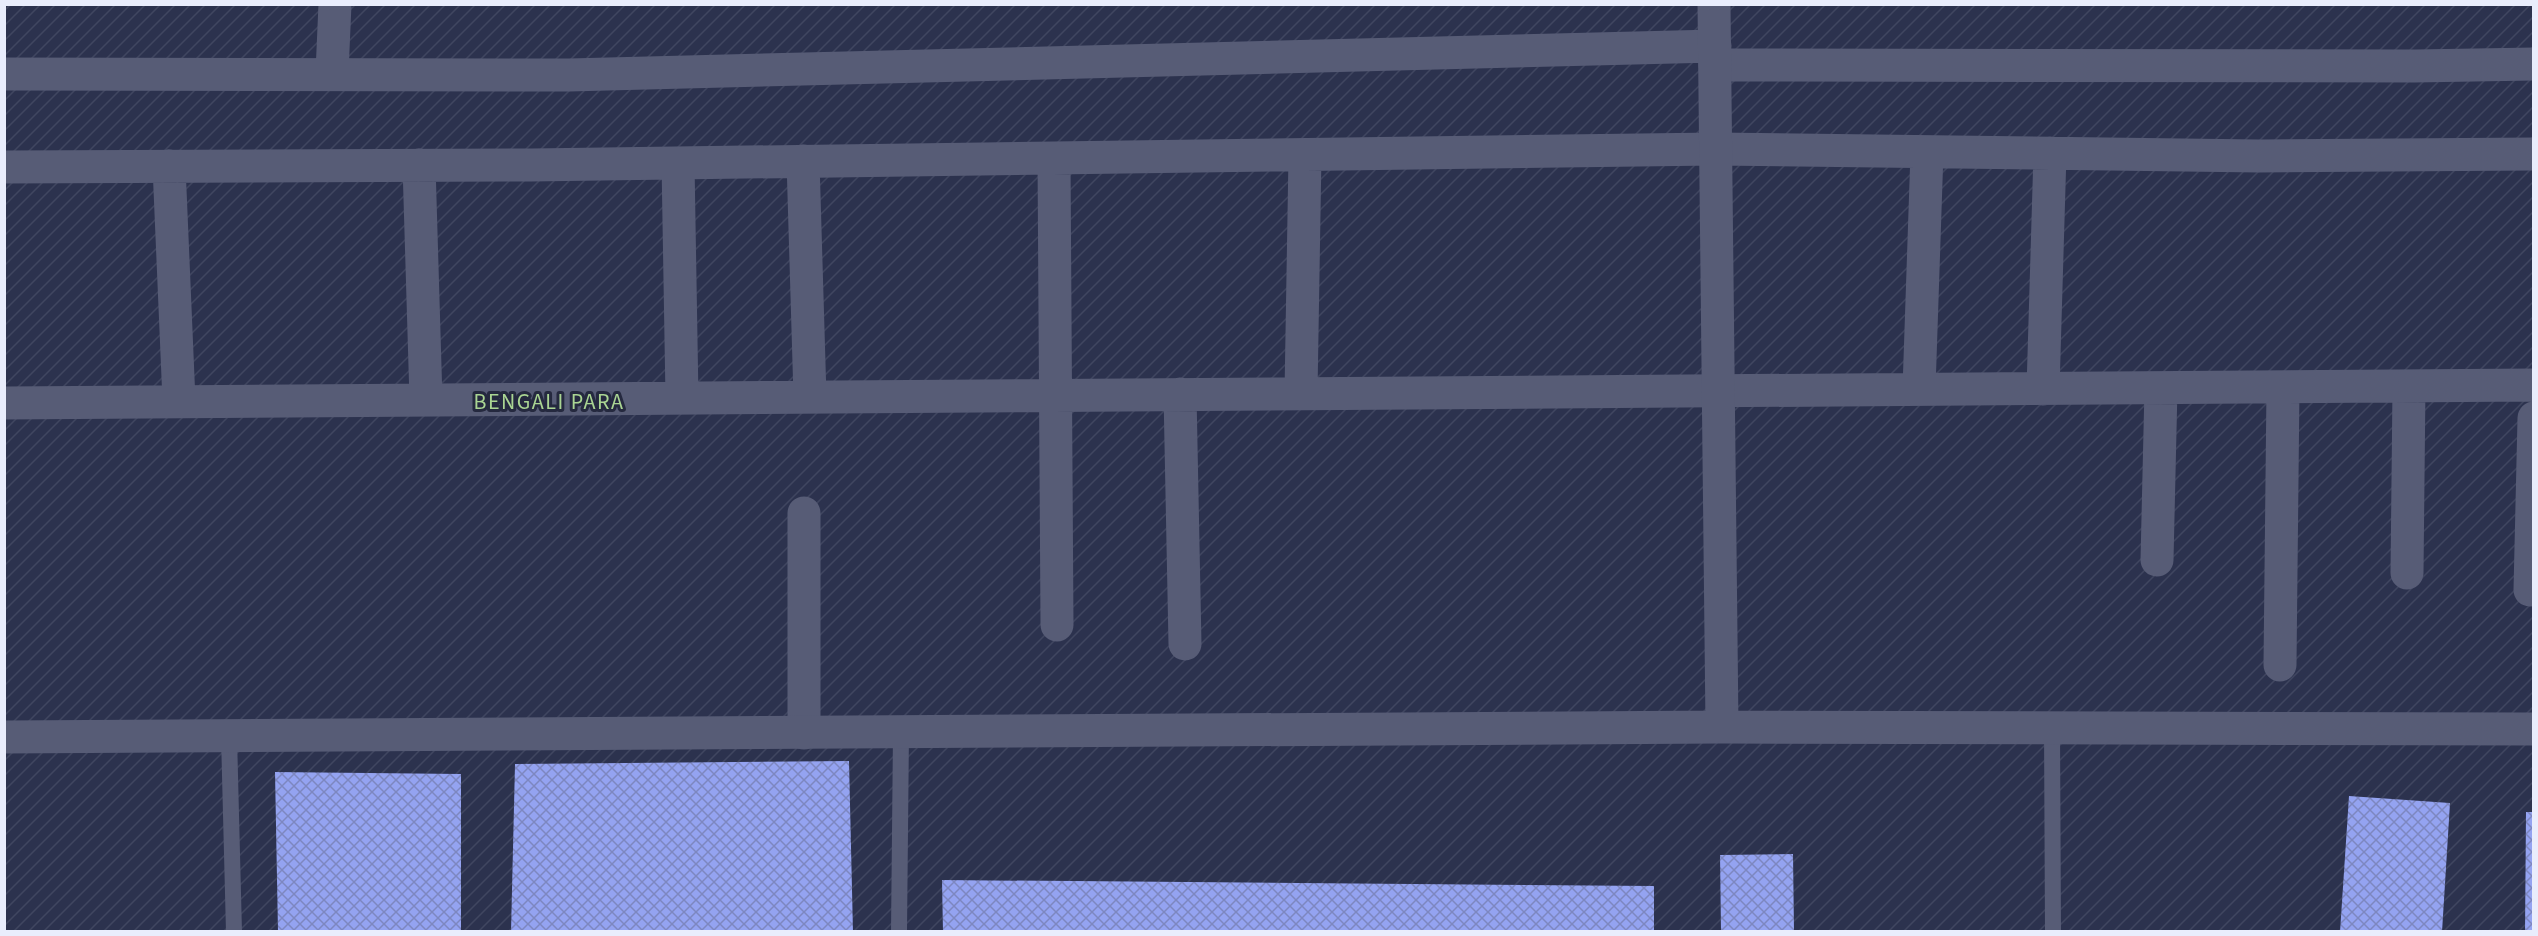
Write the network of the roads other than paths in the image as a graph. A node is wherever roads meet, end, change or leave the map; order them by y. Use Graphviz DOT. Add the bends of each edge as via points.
graph roads {
  1 [pos="335,4"];
  2 [pos="1714,4"];
  3 [pos="1715,55"];
  4 [pos="2534,64"];
  5 [pos="333,73"];
  6 [pos="4,75"];
  7 [pos="1716,149"];
  8 [pos="1927,152"];
  9 [pos="2050,153"];
  10 [pos="2534,154"];
  11 [pos="1305,155"];
  12 [pos="1054,158"];
  13 [pos="803,161"];
  14 [pos="678,163"];
  15 [pos="418,165"];
  16 [pos="169,166"];
  17 [pos="4,167"];
  18 [pos="2534,385"];
  19 [pos="2409,386"];
  20 [pos="2283,387"];
  21 [pos="2161,388"];
  22 [pos="1919,389"];
  23 [pos="2043,389"];
  24 [pos="1719,391"];
  25 [pos="1301,393"];
  26 [pos="1180,394"];
  27 [pos="1055,395"];
  28 [pos="810,397"];
  29 [pos="682,398"];
  30 [pos="426,400"];
  31 [pos="179,401"];
  32 [pos="4,403"];
  33 [pos="2534,418"];
  34 [pos="804,513"];
  35 [pos="2157,560"];
  36 [pos="2407,573"];
  37 [pos="2530,590"];
  38 [pos="1057,625"];
  39 [pos="1185,644"];
  40 [pos="2280,665"];
  41 [pos="1722,727"];
  42 [pos="2052,728"];
  43 [pos="2534,729"];
  44 [pos="901,732"];
  45 [pos="804,733"];
  46 [pos="229,736"];
  47 [pos="4,737"];
  48 [pos="234,932"];
  49 [pos="899,932"];
  50 [pos="2053,932"];
  1 -- 5 [label="street"];
  2 -- 3 [label="street"];
  3 -- 4 [label="street" via="2415,66"];
  3 -- 5 [label="street" via="581,75"];
  3 -- 7 [label="street"];
  5 -- 6 [label="street"];
  7 -- 8 [label="street"];
  7 -- 11 [label="street"];
  7 -- 24 [label="street"];
  8 -- 9 [label="street"];
  8 -- 22 [label="street"];
  9 -- 10 [label="street"];
  9 -- 23 [label="street"];
  11 -- 12 [label="street"];
  11 -- 25 [label="street"];
  12 -- 13 [label="street"];
  12 -- 27 [label="street"];
  13 -- 14 [label="street"];
  13 -- 28 [label="street"];
  14 -- 15 [label="street"];
  14 -- 29 [label="street"];
  15 -- 16 [label="street"];
  15 -- 30 [label="street"];
  16 -- 17 [label="street"];
  16 -- 31 [label="street"];
  18 -- 19 [label="street"];
  19 -- 20 [label="street"];
  19 -- 36 [label="street"];
  20 -- 21 [label="street"];
  20 -- 40 [label="street"];
  21 -- 23 [label="street"];
  21 -- 35 [label="street"];
  22 -- 23 [label="street"];
  22 -- 24 [label="street"];
  24 -- 25 [label="street"];
  24 -- 41 [label="street"];
  25 -- 26 [label="street"];
  26 -- 27 [label="street"];
  26 -- 39 [label="street"];
  27 -- 28 [label="street"];
  27 -- 38 [label="street"];
  28 -- 29 [label="street"];
  29 -- 30 [label="street"];
  30 -- 31 [label="street"];
  31 -- 32 [label="street"];
  33 -- 37 [label="street"];
  34 -- 45 [label="street"];
  41 -- 42 [label="street"];
  41 -- 44 [label="street"];
  42 -- 43 [label="street"];
  42 -- 50 [label="lane"];
  44 -- 45 [label="street"];
  44 -- 49 [label="lane"];
  45 -- 46 [label="street"];
  46 -- 47 [label="street"];
  46 -- 48 [label="lane"];
}
